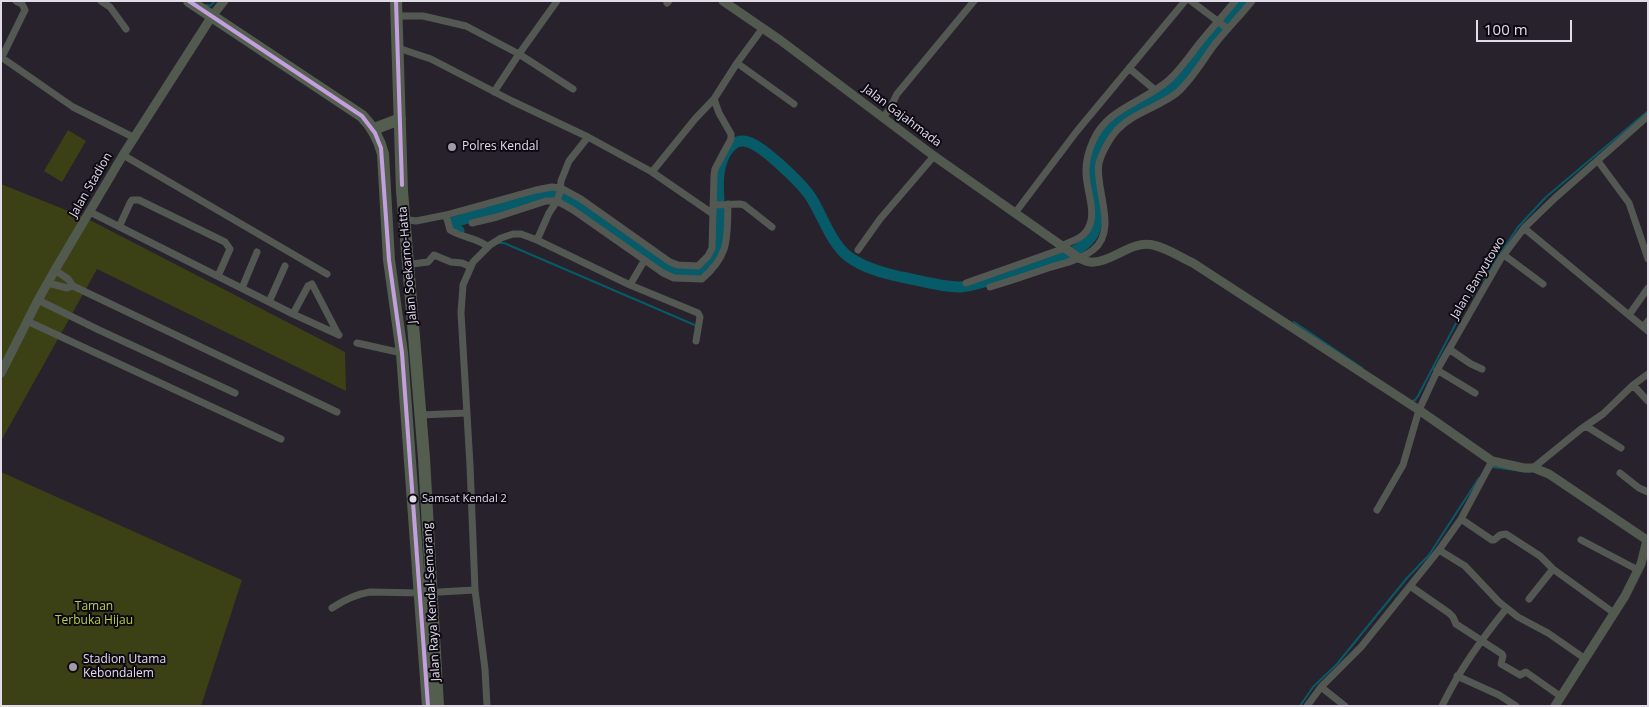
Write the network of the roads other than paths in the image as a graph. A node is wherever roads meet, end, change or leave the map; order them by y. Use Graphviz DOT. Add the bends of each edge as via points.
graph roads {
  1 [pos="16,1"];
  2 [pos="101,1"];
  3 [pos="189,1"];
  4 [pos="224,1"];
  5 [pos="396,1"];
  6 [pos="557,1"];
  7 [pos="723,1"];
  8 [pos="974,1"];
  9 [pos="1185,1"];
  10 [pos="1191,1"];
  11 [pos="1235,1"];
  12 [pos="1252,1"];
  13 [pos="212,16"];
  14 [pos="397,16"];
  15 [pos="1219,21"];
  16 [pos="1228,28"];
  17 [pos="126,29"];
  18 [pos="758,35"];
  19 [pos="398,48"];
  20 [pos="518,54"];
  21 [pos="2,57"];
  22 [pos="737,63"];
  23 [pos="1129,68"];
  24 [pos="572,89"];
  25 [pos="1155,90"];
  26 [pos="494,92"];
  27 [pos="714,99"];
  28 [pos="794,104"];
  29 [pos="886,114"];
  30 [pos="1648,116"];
  31 [pos="400,120"];
  32 [pos="374,129"];
  33 [pos="588,137"];
  34 [pos="135,138"];
  35 [pos="123,155"];
  36 [pos="934,156"];
  37 [pos="1598,161"];
  38 [pos="652,172"];
  39 [pos="559,195"];
  40 [pos="727,204"];
  41 [pos="714,205"];
  42 [pos="1018,208"];
  43 [pos="90,212"];
  44 [pos="713,214"];
  45 [pos="446,217"];
  46 [pos="472,223"];
  47 [pos="408,225"];
  48 [pos="772,226"];
  49 [pos="119,227"];
  50 [pos="1524,228"];
  51 [pos="538,240"];
  52 [pos="490,245"];
  53 [pos="1065,248"];
  54 [pos="858,250"];
  55 [pos="257,252"];
  56 [pos="1083,255"];
  57 [pos="1504,255"];
  58 [pos="410,258"];
  59 [pos="1648,259"];
  60 [pos="644,261"];
  61 [pos="285,266"];
  62 [pos="470,267"];
  63 [pos="698,267"];
  64 [pos="55,270"];
  65 [pos="327,274"];
  66 [pos="218,276"];
  67 [pos="702,278"];
  68 [pos="966,282"];
  69 [pos="48,283"];
  70 [pos="1542,284"];
  71 [pos="630,285"];
  72 [pos="73,286"];
  73 [pos="990,287"];
  74 [pos="242,288"];
  75 [pos="1648,288"];
  76 [pos="38,300"];
  77 [pos="268,302"];
  78 [pos="293,314"];
  79 [pos="1629,315"];
  80 [pos="27,321"];
  81 [pos="398,323"];
  82 [pos="1646,326"];
  83 [pos="696,341"];
  84 [pos="357,343"];
  85 [pos="415,349"];
  86 [pos="1449,349"];
  87 [pos="402,354"];
  88 [pos="1482,369"];
  89 [pos="1437,370"];
  90 [pos="1,372"];
  91 [pos="1648,374"];
  92 [pos="1634,386"];
  93 [pos="1475,392"];
  94 [pos="236,394"];
  95 [pos="1648,401"];
  96 [pos="1419,410"];
  97 [pos="337,412"];
  98 [pos="467,413"];
  99 [pos="421,415"];
  100 [pos="1587,427"];
  101 [pos="281,439"];
  102 [pos="1621,448"];
  103 [pos="1491,465"];
  104 [pos="1535,468"];
  105 [pos="1620,473"];
  106 [pos="1648,492"];
  107 [pos="1376,510"];
  108 [pos="1461,519"];
  109 [pos="1581,540"];
  110 [pos="1648,540"];
  111 [pos="1439,550"];
  112 [pos="1553,569"];
  113 [pos="1638,570"];
  114 [pos="1410,586"];
  115 [pos="475,590"];
  116 [pos="426,592"];
  117 [pos="1529,599"];
  118 [pos="332,608"];
  119 [pos="1506,609"];
  120 [pos="1614,613"];
  121 [pos="1480,641"];
  122 [pos="1584,658"];
  123 [pos="1457,676"];
  124 [pos="1321,687"];
  125 [pos="1560,696"];
  126 [pos="428,706"];
  127 [pos="438,706"];
  128 [pos="487,706"];
  129 [pos="1307,706"];
  130 [pos="1345,706"];
  131 [pos="1442,706"];
  132 [pos="1516,706"];
  133 [pos="1554,706"];
  1 -- 21 [label="street" via="25,10"];
  2 -- 17 [label="street" via="110,7"];
  3 -- 13 [label="highway"];
  4 -- 13 [label="street, Jalan Stadion"];
  5 -- 14 [label="highway, Jalan Soekarno-Hatta"];
  6 -- 20 [label="street"];
  7 -- 18 [label="street, Jalan Gajahmada"];
  8 -- 29 [label="street" via="897,94"];
  9 -- 23 [label="street"];
  10 -- 15 [label="street"];
  11 -- 15 [label="street"];
  12 -- 16 [label="street"];
  13 -- 32 [label="highway" via="362,116"];
  13 -- 34 [label="street, Jalan Stadion"];
  14 -- 19 [label="highway, Jalan Soekarno-Hatta"];
  14 -- 20 [label="street" via="422,16 466,26"];
  15 -- 16 [label="street"];
  15 -- 25 [label="street" via="1181,68"];
  16 -- 56 [label="street" via="1185,85 1170,98 1128,121 1109,141 1099,163 1104,228 1100,242"];
  18 -- 22 [label="street"];
  18 -- 29 [label="street, Jalan Gajahmada"];
  19 -- 26 [label="street" via="431,59"];
  19 -- 31 [label="highway, Jalan Soekarno-Hatta"];
  20 -- 24 [label="street"];
  20 -- 26 [label="street"];
  21 -- 34 [label="street" via="73,107"];
  22 -- 27 [label="street"];
  22 -- 28 [label="street"];
  23 -- 25 [label="street"];
  23 -- 42 [label="street"];
  25 -- 53 [label="street" via="1120,109 1105,122 1094,139 1086,170 1092,208 1089,226"];
  26 -- 33 [label="street"];
  27 -- 38 [label="street"];
  27 -- 41 [label="street" via="731,139 716,169"];
  29 -- 36 [label="street, Jalan Gajahmada"];
  30 -- 37 [label="street, Jalan Banyutowo"];
  31 -- 32 [label="highway"];
  31 -- 47 [label="highway, Jalan Soekarno-Hatta"];
  32 -- 81 [label="highway, Jalan Soekarno-Hatta" via="383,154 389,260"];
  33 -- 38 [label="street"];
  33 -- 39 [label="street" via="569,161"];
  34 -- 35 [label="street, Jalan Stadion"];
  35 -- 43 [label="street, Jalan Stadion"];
  35 -- 65 [label="street"];
  36 -- 42 [label="street, Jalan Gajahmada"];
  36 -- 54 [label="street"];
  37 -- 50 [label="street, Jalan Banyutowo"];
  37 -- 59 [label="street" via="1629,203"];
  38 -- 44 [label="street"];
  39 -- 45 [label="street" via="552,187 536,190"];
  39 -- 46 [label="street"];
  39 -- 51 [label="street"];
  39 -- 60 [label="street" via="573,210"];
  39 -- 63 [label="street" via="581,199 670,262"];
  40 -- 41 [label="street"];
  40 -- 48 [label="street" via="744,205"];
  40 -- 67 [label="street" via="724,252"];
  41 -- 44 [label="street"];
  42 -- 53 [label="street, Jalan Gajahmada"];
  43 -- 49 [label="street"];
  43 -- 64 [label="street, Jalan Stadion"];
  44 -- 63 [label="street" via="712,248"];
  45 -- 47 [label="street"];
  45 -- 52 [label="street" via="450,230"];
  47 -- 58 [label="highway, Jalan Soekarno-Hatta"];
  49 -- 66 [label="street"];
  49 -- 66 [label="street" via="132,200 139,200 225,242 230,249"];
  50 -- 57 [label="street, Jalan Banyutowo"];
  50 -- 79 [label="street"];
  51 -- 52 [label="street" via="513,234"];
  51 -- 71 [label="street"];
  52 -- 62 [label="street"];
  53 -- 56 [label="street, Jalan Gajahmada"];
  53 -- 68 [label="street"];
  55 -- 74 [label="street"];
  56 -- 73 [label="street"];
  56 -- 96 [label="street" via="1091,263 1142,245 1162,248 1193,263"];
  57 -- 70 [label="street"];
  57 -- 86 [label="street, Jalan Banyutowo"];
  58 -- 62 [label="street" via="428,262 434,255"];
  58 -- 85 [label="highway, Jalan Soekarno-Hatta"];
  60 -- 67 [label="street" via="674,278"];
  60 -- 71 [label="street"];
  61 -- 77 [label="street"];
  62 -- 98 [label="street" via="463,285 461,313"];
  63 -- 67 [label="street"];
  64 -- 69 [label="street, Jalan Stadion"];
  64 -- 72 [label="street"];
  66 -- 74 [label="street"];
  69 -- 72 [label="street" via="67,288"];
  69 -- 76 [label="street, Jalan Stadion"];
  71 -- 83 [label="street" via="698,313"];
  72 -- 97 [label="street"];
  74 -- 77 [label="street"];
  75 -- 79 [label="street"];
  76 -- 80 [label="street, Jalan Stadion"];
  76 -- 94 [label="street"];
  77 -- 78 [label="street"];
  78 -- 78 [label="street" via="300,317 339,334 312,284"];
  79 -- 82 [label="street"];
  80 -- 90 [label="street, Jalan Stadion"];
  80 -- 101 [label="street"];
  81 -- 87 [label="highway, Jalan Raya Kendal-Semarang"];
  84 -- 87 [label="street"];
  85 -- 99 [label="highway, Jalan Raya Kendal-Semarang"];
  86 -- 88 [label="street"];
  86 -- 89 [label="street, Jalan Banyutowo"];
  87 -- 116 [label="highway, Jalan Raya Kendal-Semarang" via="416,558"];
  89 -- 93 [label="street"];
  89 -- 96 [label="street, Jalan Banyutowo"];
  91 -- 92 [label="street"];
  92 -- 95 [label="street"];
  92 -- 100 [label="street"];
  96 -- 103 [label="street"];
  96 -- 107 [label="street, Jalan Banyutowo" via="1403,465"];
  98 -- 99 [label="street"];
  98 -- 115 [label="street"];
  99 -- 116 [label="highway, Jalan Raya Kendal-Semarang"];
  100 -- 102 [label="street"];
  100 -- 104 [label="street"];
  103 -- 104 [label="street"];
  103 -- 108 [label="street"];
  104 -- 110 [label="street" via="1567,485"];
  105 -- 106 [label="street"];
  108 -- 111 [label="street"];
  108 -- 112 [label="street" via="1492,540 1506,534 1540,556"];
  109 -- 113 [label="street"];
  110 -- 113 [label="street"];
  111 -- 114 [label="street"];
  111 -- 119 [label="street" via="1465,566"];
  112 -- 117 [label="street"];
  112 -- 120 [label="street"];
  113 -- 120 [label="street"];
  114 -- 121 [label="street" via="1449,613 1456,624"];
  114 -- 124 [label="street" via="1361,647"];
  115 -- 116 [label="street"];
  115 -- 128 [label="street"];
  116 -- 118 [label="street" via="363,594"];
  116 -- 126 [label="highway, Jalan Raya Kendal-Semarang"];
  116 -- 127 [label="highway, Jalan Raya Kendal-Semarang"];
  119 -- 121 [label="street"];
  119 -- 122 [label="street"];
  120 -- 122 [label="street"];
  121 -- 123 [label="street"];
  121 -- 125 [label="street" via="1502,654 1501,664 1520,675 1526,672"];
  122 -- 125 [label="street"];
  123 -- 131 [label="street"];
  123 -- 132 [label="street" via="1500,695"];
  124 -- 129 [label="street"];
  124 -- 130 [label="street"];
  125 -- 133 [label="street"];
}
